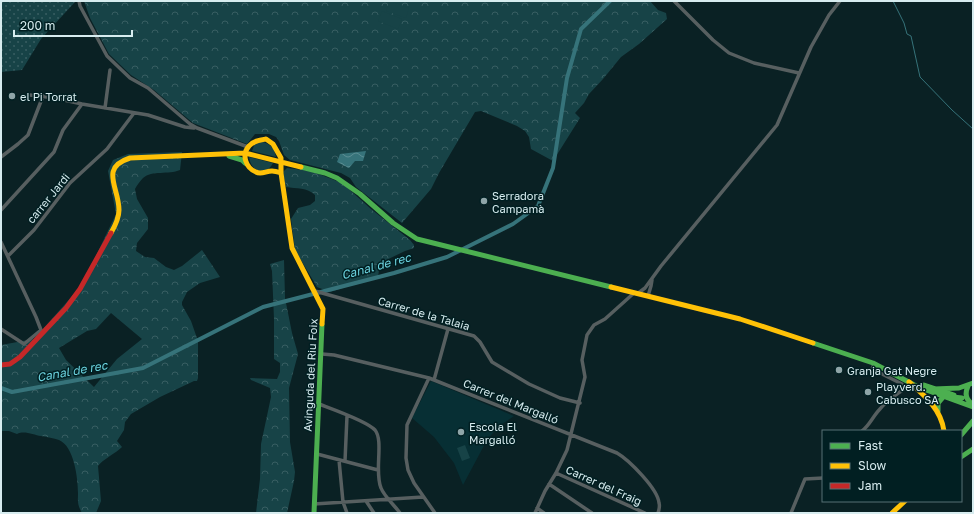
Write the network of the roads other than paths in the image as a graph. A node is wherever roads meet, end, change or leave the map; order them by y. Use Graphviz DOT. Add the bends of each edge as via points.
graph roads {
  1 [pos="80,1"];
  2 [pos="674,1"];
  3 [pos="840,1"];
  4 [pos="110,70"];
  5 [pos="799,73"];
  6 [pos="30,95"];
  7 [pos="43,96"];
  8 [pos="82,104"];
  9 [pos="105,108"];
  10 [pos="134,113"];
  11 [pos="197,128"];
  12 [pos="248,147"];
  13 [pos="244,153"];
  14 [pos="220,154"];
  15 [pos="1,157"];
  16 [pos="280,161"];
  17 [pos="247,165"];
  18 [pos="270,171"];
  19 [pos="281,173"];
  20 [pos="1,210"];
  21 [pos="1,242"];
  22 [pos="8,256"];
  23 [pos="652,279"];
  24 [pos="651,286"];
  25 [pos="645,288"];
  26 [pos="314,291"];
  27 [pos="636,293"];
  28 [pos="648,296"];
  29 [pos="657,299"];
  30 [pos="1,329"];
  31 [pos="448,329"];
  32 [pos="42,331"];
  33 [pos="322,354"];
  34 [pos="874,364"];
  35 [pos="1,365"];
  36 [pos="897,375"];
  37 [pos="429,378"];
  38 [pos="434,380"];
  39 [pos="909,382"];
  40 [pos="973,383"];
  41 [pos="968,386"];
  42 [pos="934,389"];
  43 [pos="944,396"];
  44 [pos="962,398"];
  45 [pos="580,403"];
  46 [pos="972,403"];
  47 [pos="319,404"];
  48 [pos="938,411"];
  49 [pos="347,416"];
  50 [pos="973,421"];
  51 [pos="863,430"];
  52 [pos="944,430"];
  53 [pos="962,434"];
  54 [pos="571,436"];
  55 [pos="973,449"];
  56 [pos="317,454"];
  57 [pos="962,456"];
  58 [pos="339,460"];
  59 [pos="345,461"];
  60 [pos="378,470"];
  61 [pos="556,473"];
  62 [pos="822,478"];
  63 [pos="550,484"];
  64 [pos="423,497"];
  65 [pos="389,499"];
  66 [pos="366,501"];
  67 [pos="343,502"];
  68 [pos="900,502"];
  69 [pos="904,502"];
  70 [pos="314,504"];
  71 [pos="537,508"];
  72 [pos="638,511"];
  73 [pos="314,513"];
  74 [pos="347,513"];
  75 [pos="374,513"];
  76 [pos="400,513"];
  77 [pos="435,513"];
  78 [pos="535,513"];
  79 [pos="544,513"];
  80 [pos="592,513"];
  81 [pos="645,513"];
  82 [pos="658,513"];
  83 [pos="791,513"];
  84 [pos="891,513"];
  1 -- 11 [label="street" via="80,6 107,56 130,78 148,88"];
  2 -- 5 [label="street" via="713,40 729,52 754,63"];
  3 -- 5 [label="street" via="829,15"];
  4 -- 9 [label="street"];
  5 -- 23 [label="street" via="777,125"];
  6 -- 7 [label="street"];
  7 -- 8 [label="street"];
  7 -- 15 [label="street" via="28,135"];
  8 -- 9 [label="street"];
  8 -- 20 [label="street" via="63,130 54,152"];
  9 -- 10 [label="street"];
  10 -- 11 [label="street"];
  10 -- 22 [label="street, carrer Jardi" via="107,149 70,183 34,230"];
  11 -- 12 [label="street"];
  12 -- 13 [label="main road"];
  12 -- 16 [label="main road, Avinguda del Riu Foix" via="255,141 266,140 273,144 281,158"];
  13 -- 14 [label="main road"];
  13 -- 16 [label="main road"];
  13 -- 17 [label="main road"];
  14 -- 17 [label="main road" via="235,157"];
  14 -- 32 [label="main road" via="130,158 116,162 112,167 112,173 119,203 119,218 72,300"];
  16 -- 18 [label="main road"];
  16 -- 19 [label="main road, Avinguda del Riu Foix"];
  16 -- 27 [label="main road" via="336,176 393,224 416,239"];
  17 -- 18 [label="main road" via="257,173"];
  18 -- 19 [label="main road"];
  19 -- 26 [label="main road, Avinguda del Riu Foix" via="292,248"];
  21 -- 22 [label="street"];
  22 -- 32 [label="street"];
  23 -- 24 [label="street"];
  23 -- 25 [label="street"];
  24 -- 28 [label="street"];
  24 -- 29 [label="street"];
  25 -- 27 [label="street"];
  25 -- 28 [label="street"];
  26 -- 31 [label="street, Carrer de la Talaia"];
  26 -- 33 [label="main road, Avinguda del Riu Foix" via="323,309"];
  27 -- 28 [label="main road"];
  27 -- 45 [label="street" via="589,330 583,350 585,377"];
  28 -- 29 [label="main road"];
  29 -- 34 [label="main road" via="740,319"];
  30 -- 32 [label="street" via="24,344"];
  31 -- 38 [label="street"];
  31 -- 45 [label="street, Carrer de la Talaia" via="474,336 492,362 529,384 560,398"];
  32 -- 35 [label="main road" via="16,361"];
  33 -- 37 [label="street, Carrer del Margalló"];
  33 -- 47 [label="main road, Avinguda del Riu Foix"];
  34 -- 36 [label="main road"];
  34 -- 51 [label="street" via="872,369 902,384 904,389 884,404"];
  36 -- 39 [label="main road"];
  36 -- 42 [label="main road"];
  37 -- 38 [label="street, Carrer del Margalló"];
  37 -- 64 [label="street" via="407,425 408,470"];
  38 -- 54 [label="street, Carrer del Margalló"];
  39 -- 43 [label="main road"];
  39 -- 48 [label="main road"];
  40 -- 41 [label="main road"];
  41 -- 42 [label="main road"];
  41 -- 46 [label="main road" via="965,393"];
  42 -- 44 [label="main road"];
  43 -- 44 [label="main road"];
  43 -- 46 [label="main road"];
  43 -- 48 [label="main road" via="938,403"];
  44 -- 46 [label="main road"];
  45 -- 54 [label="street"];
  47 -- 49 [label="street"];
  47 -- 56 [label="main road, Avinguda del Riu Foix"];
  48 -- 52 [label="main road"];
  49 -- 59 [label="street"];
  49 -- 60 [label="street" via="370,426 378,436"];
  50 -- 53 [label="main road"];
  54 -- 61 [label="street"];
  54 -- 82 [label="street, Carrer del Margalló" via="626,458 657,497 660,504"];
  55 -- 57 [label="main road"];
  56 -- 58 [label="street"];
  56 -- 70 [label="main road, Avinguda del Riu Foix"];
  58 -- 59 [label="street"];
  58 -- 67 [label="street"];
  59 -- 60 [label="street"];
  60 -- 65 [label="street" via="381,489"];
  61 -- 63 [label="street"];
  61 -- 72 [label="street, Carrer del Fraig"];
  62 -- 83 [label="street" via="805,479"];
  63 -- 71 [label="street"];
  63 -- 80 [label="street"];
  64 -- 65 [label="street"];
  64 -- 77 [label="street"];
  65 -- 66 [label="street"];
  65 -- 76 [label="street"];
  66 -- 67 [label="street"];
  66 -- 75 [label="street"];
  67 -- 70 [label="street"];
  67 -- 74 [label="street"];
  68 -- 84 [label="main road"];
  69 -- 84 [label="main road"];
  70 -- 73 [label="main road, Avinguda del Riu Foix"];
  71 -- 78 [label="street"];
  71 -- 79 [label="street"];
  72 -- 81 [label="street, Carrer del Fraig"];
}
